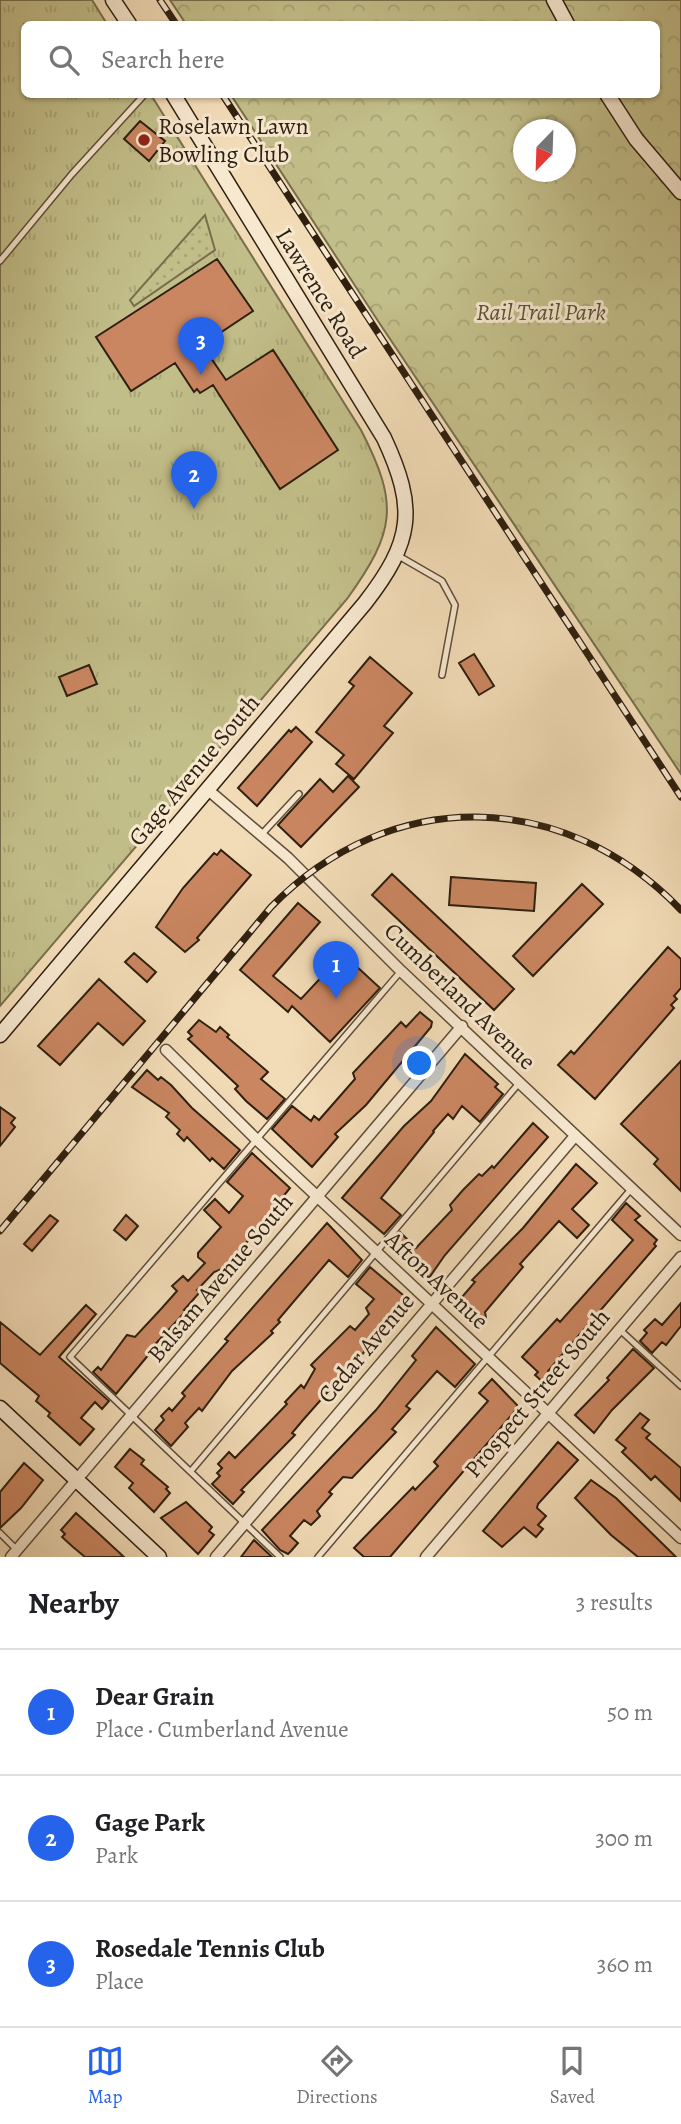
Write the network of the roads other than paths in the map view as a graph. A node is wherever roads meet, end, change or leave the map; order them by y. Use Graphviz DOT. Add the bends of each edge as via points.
graph roads {
  1 [pos="113,0"];
  2 [pos="554,0"];
  3 [pos="127,21"];
  4 [pos="565,21"];
  5 [pos="141,98"];
  6 [pos="175,98"];
  7 [pos="610,98"];
  8 [pos="681,192"];
  9 [pos="0,261"];
  10 [pos="405,525"];
  11 [pos="397,555"];
  12 [pos="442,676"];
  13 [pos="208,789"];
  14 [pos="299,794"];
  15 [pos="261,835"];
  16 [pos="401,971"];
  17 [pos="462,1026"];
  18 [pos="0,1035"];
  19 [pos="166,1050"];
  20 [pos="520,1082"];
  21 [pos="575,1136"];
  22 [pos="257,1140"];
  23 [pos="632,1188"];
  24 [pos="317,1196"];
  25 [pos="681,1235"];
  26 [pos="377,1252"];
  27 [pos="681,1257"];
  28 [pos="432,1303"];
  29 [pos="618,1328"];
  30 [pos="488,1357"];
  31 [pos="681,1386"];
  32 [pos="0,1408"];
  33 [pos="548,1413"];
  34 [pos="132,1414"];
  35 [pos="191,1471"];
  36 [pos="77,1480"];
  37 [pos="246,1522"];
  38 [pos="0,1533"];
  39 [pos="681,1538"];
  40 [pos="14,1553"];
  41 [pos="159,1557"];
  42 [pos="216,1557"];
  43 [pos="280,1557"];
  44 [pos="318,1557"];
  45 [pos="426,1557"];
  1 -- 3 [label="street"];
  2 -- 4 [label="street"];
  5 -- 9 [label="lane"];
  6 -- 10 [label="street, Lawrence Road" via="384,438 402,481"];
  7 -- 8 [label="street" via="636,139"];
  10 -- 11 [label="street, Gage Avenue South"];
  11 -- 12 [label="lane" via="442,581 455,605"];
  11 -- 13 [label="street, Gage Avenue South" via="365,604"];
  13 -- 15 [label="street, Cumberland Avenue"];
  13 -- 18 [label="street, Gage Avenue South"];
  14 -- 15 [label="lane"];
  15 -- 16 [label="street, Cumberland Avenue"];
  16 -- 17 [label="street, Cumberland Avenue"];
  16 -- 22 [label="lane"];
  17 -- 20 [label="street, Cumberland Avenue"];
  17 -- 24 [label="street, Balsam Avenue South"];
  19 -- 22 [label="street, Afton Avenue"];
  20 -- 21 [label="street, Cumberland Avenue"];
  20 -- 26 [label="lane"];
  21 -- 23 [label="street, Cumberland Avenue"];
  21 -- 28 [label="street, Cedar Avenue"];
  22 -- 24 [label="street, Afton Avenue"];
  22 -- 34 [label="lane" via="70,1357"];
  23 -- 25 [label="street, Cumberland Avenue"];
  23 -- 30 [label="lane"];
  24 -- 26 [label="street, Afton Avenue"];
  24 -- 34 [label="street, Balsam Avenue South"];
  26 -- 28 [label="street, Afton Avenue"];
  26 -- 35 [label="lane"];
  27 -- 29 [label="street, Prospect Street South"];
  28 -- 30 [label="street, Afton Avenue"];
  28 -- 37 [label="street, Cedar Avenue"];
  29 -- 31 [label="lane"];
  29 -- 33 [label="street, Prospect Street South"];
  30 -- 33 [label="street, Afton Avenue"];
  30 -- 44 [label="lane"];
  32 -- 36 [label="street"];
  33 -- 39 [label="street, Afton Avenue"];
  33 -- 45 [label="street, Prospect Street South"];
  34 -- 35 [label="lane"];
  34 -- 36 [label="street, Balsam Avenue South"];
  35 -- 37 [label="lane"];
  36 -- 40 [label="street, Balsam Avenue South"];
  36 -- 41 [label="street"];
  37 -- 42 [label="street, Cedar Avenue"];
  37 -- 43 [label="lane"];
  38 -- 40 [label="lane"];
}
